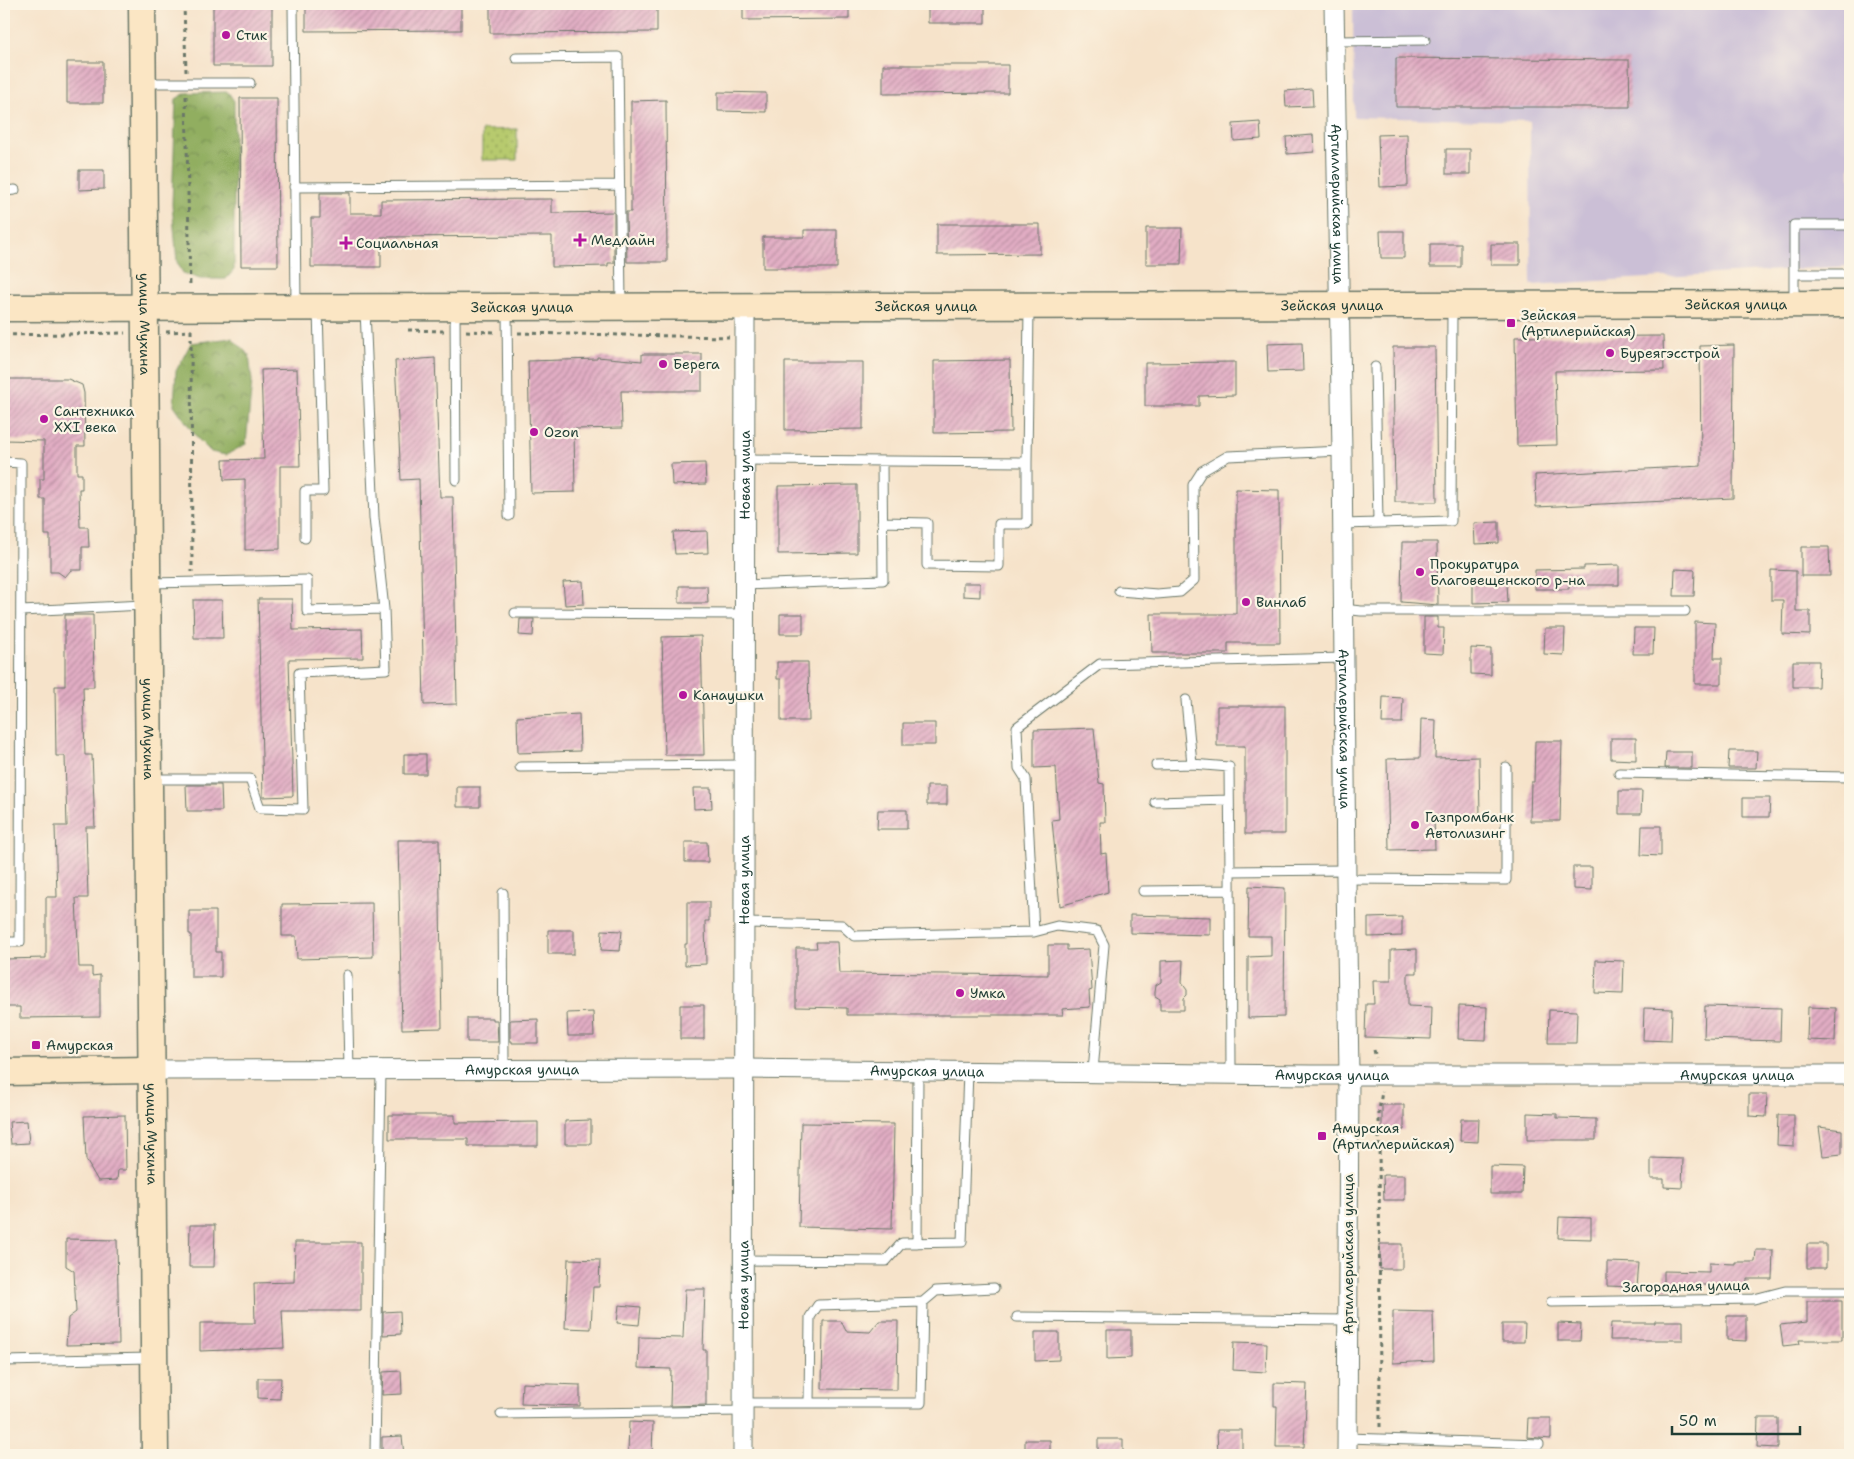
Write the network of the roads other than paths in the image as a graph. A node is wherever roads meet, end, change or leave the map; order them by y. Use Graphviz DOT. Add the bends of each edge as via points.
graph roads {
  1 [pos="142,4"];
  2 [pos="293,4"];
  3 [pos="1334,4"];
  4 [pos="1425,40"];
  5 [pos="1335,41"];
  6 [pos="516,58"];
  7 [pos="143,83"];
  8 [pos="250,83"];
  9 [pos="619,185"];
  10 [pos="294,187"];
  11 [pos="14,190"];
  12 [pos="4,191"];
  13 [pos="1850,225"];
  14 [pos="1794,274"];
  15 [pos="1850,274"];
  16 [pos="1794,304"];
  17 [pos="1850,304"];
  18 [pos="1339,305"];
  19 [pos="1452,305"];
  20 [pos="745,306"];
  21 [pos="1028,306"];
  22 [pos="307,307"];
  23 [pos="365,307"];
  24 [pos="455,307"];
  25 [pos="507,307"];
  26 [pos="621,307"];
  27 [pos="4,308"];
  28 [pos="145,320"];
  29 [pos="1375,367"];
  30 [pos="1342,451"];
  31 [pos="745,460"];
  32 [pos="882,461"];
  33 [pos="4,462"];
  34 [pos="1027,462"];
  35 [pos="456,480"];
  36 [pos="509,516"];
  37 [pos="882,522"];
  38 [pos="1378,522"];
  39 [pos="1342,524"];
  40 [pos="306,538"];
  41 [pos="745,586"];
  42 [pos="1119,591"];
  43 [pos="147,594"];
  44 [pos="384,608"];
  45 [pos="1343,609"];
  46 [pos="20,611"];
  47 [pos="1685,611"];
  48 [pos="515,613"];
  49 [pos="744,614"];
  50 [pos="1343,658"];
  51 [pos="1186,700"];
  52 [pos="1192,764"];
  53 [pos="744,765"];
  54 [pos="1156,766"];
  55 [pos="520,767"];
  56 [pos="1506,767"];
  57 [pos="1619,773"];
  58 [pos="1850,777"];
  59 [pos="148,779"];
  60 [pos="1229,800"];
  61 [pos="1155,802"];
  62 [pos="1230,871"];
  63 [pos="1346,874"];
  64 [pos="1230,890"];
  65 [pos="1143,891"];
  66 [pos="503,893"];
  67 [pos="744,923"];
  68 [pos="1034,932"];
  69 [pos="4,942"];
  70 [pos="348,975"];
  71 [pos="504,1069"];
  72 [pos="744,1069"];
  73 [pos="151,1070"];
  74 [pos="349,1070"];
  75 [pos="381,1070"];
  76 [pos="918,1070"];
  77 [pos="968,1070"];
  78 [pos="1093,1071"];
  79 [pos="4,1072"];
  80 [pos="1231,1074"];
  81 [pos="1349,1074"];
  82 [pos="1850,1075"];
  83 [pos="917,1243"];
  84 [pos="744,1260"];
  85 [pos="994,1288"];
  86 [pos="1850,1290"];
  87 [pos="923,1302"];
  88 [pos="1552,1302"];
  89 [pos="1017,1317"];
  90 [pos="1348,1320"];
  91 [pos="154,1358"];
  92 [pos="4,1361"];
  93 [pos="809,1403"];
  94 [pos="743,1407"];
  95 [pos="501,1414"];
  96 [pos="1539,1444"];
  97 [pos="1347,1447"];
  98 [pos="155,1455"];
  99 [pos="375,1455"];
  100 [pos="743,1455"];
  1 -- 7 [label="street, улица Мухина"];
  2 -- 10 [label="lane"];
  3 -- 5 [label="street, Артиллерийская улица"];
  4 -- 5 [label="lane"];
  5 -- 18 [label="street, Артиллерийская улица"];
  6 -- 9 [label="lane" via="618,57"];
  7 -- 8 [label="lane"];
  7 -- 28 [label="street, улица Мухина"];
  9 -- 10 [label="lane"];
  9 -- 26 [label="lane"];
  10 -- 22 [label="lane"];
  11 -- 12 [label="lane"];
  13 -- 14 [label="lane" via="1794,225"];
  14 -- 15 [label="lane"];
  14 -- 16 [label="lane"];
  16 -- 17 [label="street, Зейская улица"];
  16 -- 19 [label="street, Зейская улица"];
  18 -- 19 [label="street, Зейская улица"];
  18 -- 21 [label="street, Зейская улица"];
  18 -- 30 [label="street, Артиллерийская улица"];
  19 -- 38 [label="lane" via="1451,521"];
  20 -- 21 [label="street, Зейская улица"];
  20 -- 26 [label="street, Зейская улица"];
  20 -- 31 [label="street, Новая улица"];
  21 -- 34 [label="lane"];
  22 -- 23 [label="street, Зейская улица"];
  22 -- 28 [label="street, Зейская улица"];
  22 -- 40 [label="lane" via="323,491 305,492"];
  23 -- 24 [label="street, Зейская улица"];
  23 -- 44 [label="lane" via="374,518"];
  24 -- 25 [label="street, Зейская улица"];
  24 -- 35 [label="lane"];
  25 -- 26 [label="street, Зейская улица"];
  25 -- 36 [label="lane"];
  27 -- 28 [label="street, Зейская улица"];
  28 -- 43 [label="street, улица Мухина"];
  29 -- 38 [label="lane"];
  30 -- 39 [label="street, Артиллерийская улица"];
  30 -- 42 [label="lane" via="1228,456 1202,471 1193,485 1194,580 1180,592"];
  31 -- 32 [label="lane"];
  31 -- 41 [label="street, Новая улица"];
  32 -- 34 [label="lane"];
  32 -- 37 [label="lane"];
  33 -- 46 [label="lane" via="21,463"];
  34 -- 37 [label="lane" via="1027,524 999,524 998,566 927,565 927,523"];
  37 -- 41 [label="lane" via="883,580"];
  38 -- 39 [label="lane"];
  39 -- 45 [label="street, Артиллерийская улица"];
  41 -- 49 [label="street, Новая улица"];
  43 -- 44 [label="lane" via="307,580 307,611"];
  43 -- 46 [label="lane"];
  43 -- 59 [label="street, улица Мухина"];
  44 -- 59 [label="lane" via="386,669 299,673 302,809 260,808 250,779"];
  45 -- 47 [label="lane"];
  45 -- 50 [label="street, Артиллерийская улица"];
  46 -- 69 [label="lane" via="20,942"];
  48 -- 49 [label="lane"];
  49 -- 53 [label="street, Новая улица"];
  50 -- 63 [label="street, Артиллерийская улица"];
  50 -- 68 [label="lane" via="1100,664 1017,727 1019,768 1026,779"];
  51 -- 52 [label="lane"];
  52 -- 54 [label="lane"];
  52 -- 60 [label="lane" via="1229,767"];
  53 -- 55 [label="lane"];
  53 -- 67 [label="street, Новая улица"];
  56 -- 63 [label="lane" via="1506,880"];
  57 -- 58 [label="lane"];
  59 -- 73 [label="street, улица Мухина"];
  60 -- 61 [label="lane"];
  60 -- 62 [label="lane"];
  62 -- 63 [label="lane"];
  62 -- 64 [label="lane"];
  63 -- 81 [label="street, Артиллерийская улица"];
  64 -- 65 [label="lane"];
  64 -- 80 [label="lane"];
  66 -- 71 [label="lane"];
  67 -- 68 [label="lane" via="842,925 854,936"];
  67 -- 72 [label="street, Новая улица"];
  68 -- 78 [label="lane" via="1058,926 1097,931 1102,938"];
  70 -- 74 [label="lane"];
  71 -- 72 [label="street, Амурская улица"];
  71 -- 75 [label="street, Амурская улица"];
  72 -- 76 [label="street, Амурская улица"];
  72 -- 84 [label="street, Новая улица"];
  73 -- 74 [label="street, Амурская улица"];
  73 -- 79 [label="street, Амурская улица"];
  73 -- 91 [label="street, улица Мухина"];
  74 -- 75 [label="street, Амурская улица"];
  75 -- 99 [label="lane"];
  76 -- 77 [label="street, Амурская улица"];
  76 -- 83 [label="lane"];
  77 -- 78 [label="street, Амурская улица"];
  77 -- 83 [label="lane" via="962,1242"];
  78 -- 80 [label="street, Амурская улица"];
  80 -- 81 [label="street, Амурская улица"];
  81 -- 82 [label="street, Амурская улица"];
  81 -- 90 [label="street, Артиллерийская улица"];
  83 -- 84 [label="lane" via="902,1243 886,1261"];
  84 -- 94 [label="street, Новая улица"];
  85 -- 87 [label="lane" via="936,1291"];
  86 -- 88 [label="lane, Загородная улица" via="1785,1291 1754,1299"];
  87 -- 93 [label="lane" via="818,1305 810,1317"];
  87 -- 93 [label="lane" via="921,1403"];
  89 -- 90 [label="lane"];
  90 -- 97 [label="street, Артиллерийская улица"];
  91 -- 92 [label="lane"];
  91 -- 98 [label="street, улица Мухина"];
  93 -- 94 [label="lane"];
  94 -- 95 [label="lane"];
  94 -- 100 [label="street, Новая улица"];
  96 -- 97 [label="lane" via="1380,1439"];
}
